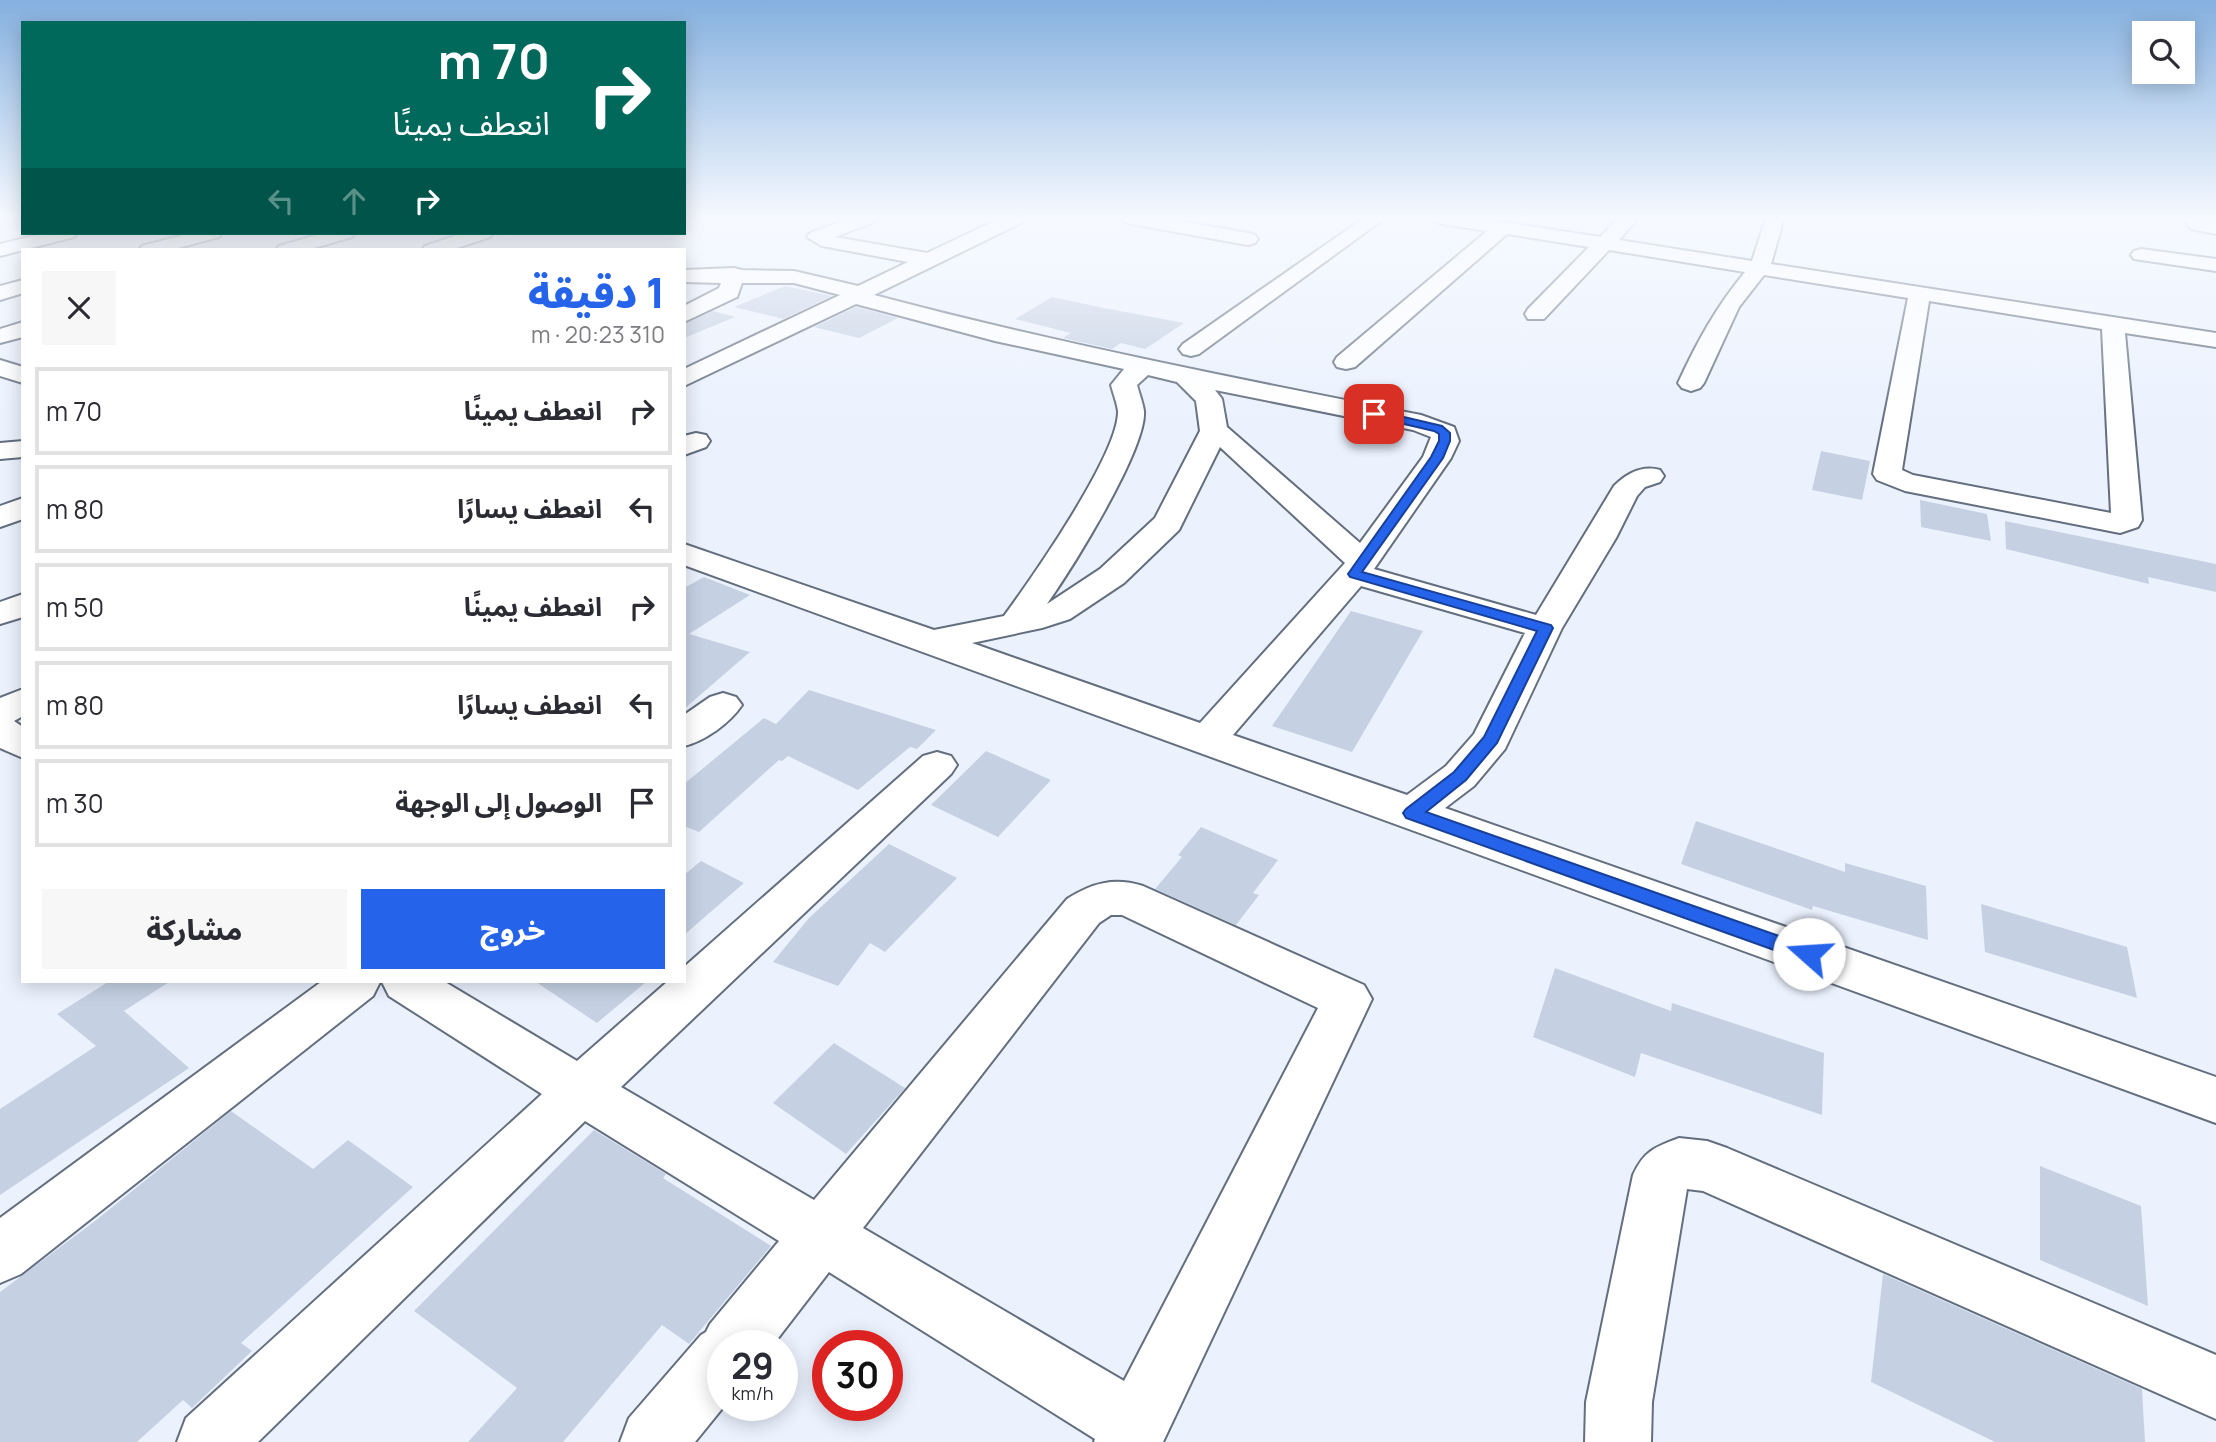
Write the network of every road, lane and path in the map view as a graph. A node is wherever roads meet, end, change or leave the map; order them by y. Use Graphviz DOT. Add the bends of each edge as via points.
graph roads {
  1 [pos="731,285"];
  2 [pos="830,285"];
  3 [pos="878,285"];
  4 [pos="1289,285"];
  5 [pos="1435,285"];
  6 [pos="1564,285"];
  7 [pos="1745,285"];
  8 [pos="1877,285"];
  9 [pos="21,287"];
  10 [pos="1920,292"];
  11 [pos="0,293"];
  12 [pos="863,293"];
  13 [pos="795,306"];
  14 [pos="999,313"];
  15 [pos="686,314"];
  16 [pos="1536,314"];
  17 [pos="2113,323"];
  18 [pos="21,330"];
  19 [pos="0,335"];
  20 [pos="2216,340"];
  21 [pos="686,353"];
  22 [pos="1346,362"];
  23 [pos="1189,363"];
  24 [pos="1143,366"];
  25 [pos="0,367"];
  26 [pos="21,376"];
  27 [pos="21,376"];
  28 [pos="686,378"];
  29 [pos="0,383"];
  30 [pos="1691,383"];
  31 [pos="1214,431"];
  32 [pos="1650,476"];
  33 [pos="21,508"];
  34 [pos="0,519"];
  35 [pos="686,555"];
  36 [pos="1359,568"];
  37 [pos="21,605"];
  38 [pos="0,614"];
  39 [pos="1016,623"];
  40 [pos="1545,628"];
  41 [pos="929,642"];
  42 [pos="21,702"];
  43 [pos="723,705"];
  44 [pos="0,713"];
  45 [pos="0,730"];
  46 [pos="686,733"];
  47 [pos="1207,740"];
  48 [pos="21,744"];
  49 [pos="937,765"];
  50 [pos="1412,813"];
  51 [pos="355,983"];
  52 [pos="408,983"];
  53 [pos="581,1091"];
  54 [pos="2216,1100"];
  55 [pos="823,1236"];
  56 [pos="0,1254"];
  57 [pos="745,1330"];
  58 [pos="707,1376"];
  59 [pos="2216,1387"];
  60 [pos="1131,1435"];
  61 [pos="210,1442"];
  62 [pos="653,1442"];
  63 [pos="1618,1442"];
  1 -- 15 [label="street" via="729,292"];
  2 -- 12 [label="street"];
  3 -- 12 [label="street"];
  4 -- 23 [label="street"];
  5 -- 22 [label="street"];
  6 -- 16 [label="street"];
  7 -- 30 [label="street" via="1713,332"];
  8 -- 10 [label="street"];
  9 -- 11 [label="street"];
  10 -- 17 [label="street"];
  10 -- 17 [label="street" via="1887,474 1905,482 2120,524 2127,520"];
  12 -- 14 [label="street"];
  12 -- 24 [label="street" via="995,334"];
  12 -- 28 [label="street"];
  13 -- 21 [label="street"];
  17 -- 20 [label="street"];
  18 -- 19 [label="street"];
  23 -- 24 [label="street"];
  23 -- 31 [label="street" via="1209,399"];
  23 -- 36 [label="street" via="1444,433 1437,458"];
  24 -- 39 [label="street" via="1124,385 1131,412 1123,447 1057,567"];
  25 -- 26 [label="street"];
  27 -- 29 [label="street"];
  31 -- 36 [label="street"];
  31 -- 39 [label="street" via="1168,523 1112,576 1058,612"];
  32 -- 40 [label="street" via="1635,481 1624,492"];
  33 -- 34 [label="street"];
  35 -- 41 [label="street"];
  36 -- 40 [label="street"];
  36 -- 47 [label="street"];
  37 -- 38 [label="street"];
  39 -- 41 [label="street"];
  40 -- 50 [label="street" via="1491,740 1460,776"];
  41 -- 47 [label="street"];
  42 -- 44 [label="street"];
  43 -- 46 [label="street"];
  45 -- 48 [label="street"];
  47 -- 50 [label="street"];
  49 -- 53 [label="street"];
  50 -- 54 [label="street"];
  51 -- 56 [label="street"];
  52 -- 53 [label="street"];
  53 -- 55 [label="street"];
  53 -- 61 [label="street"];
  55 -- 57 [label="street"];
  55 -- 60 [label="street" via="1072,1385"];
  55 -- 60 [label="street" via="1083,911 1102,899 1127,898 1348,999"];
  58 -- 62 [label="street"];
  59 -- 63 [label="street" via="1707,1166 1679,1163 1661,1175 1619,1402"];
}
